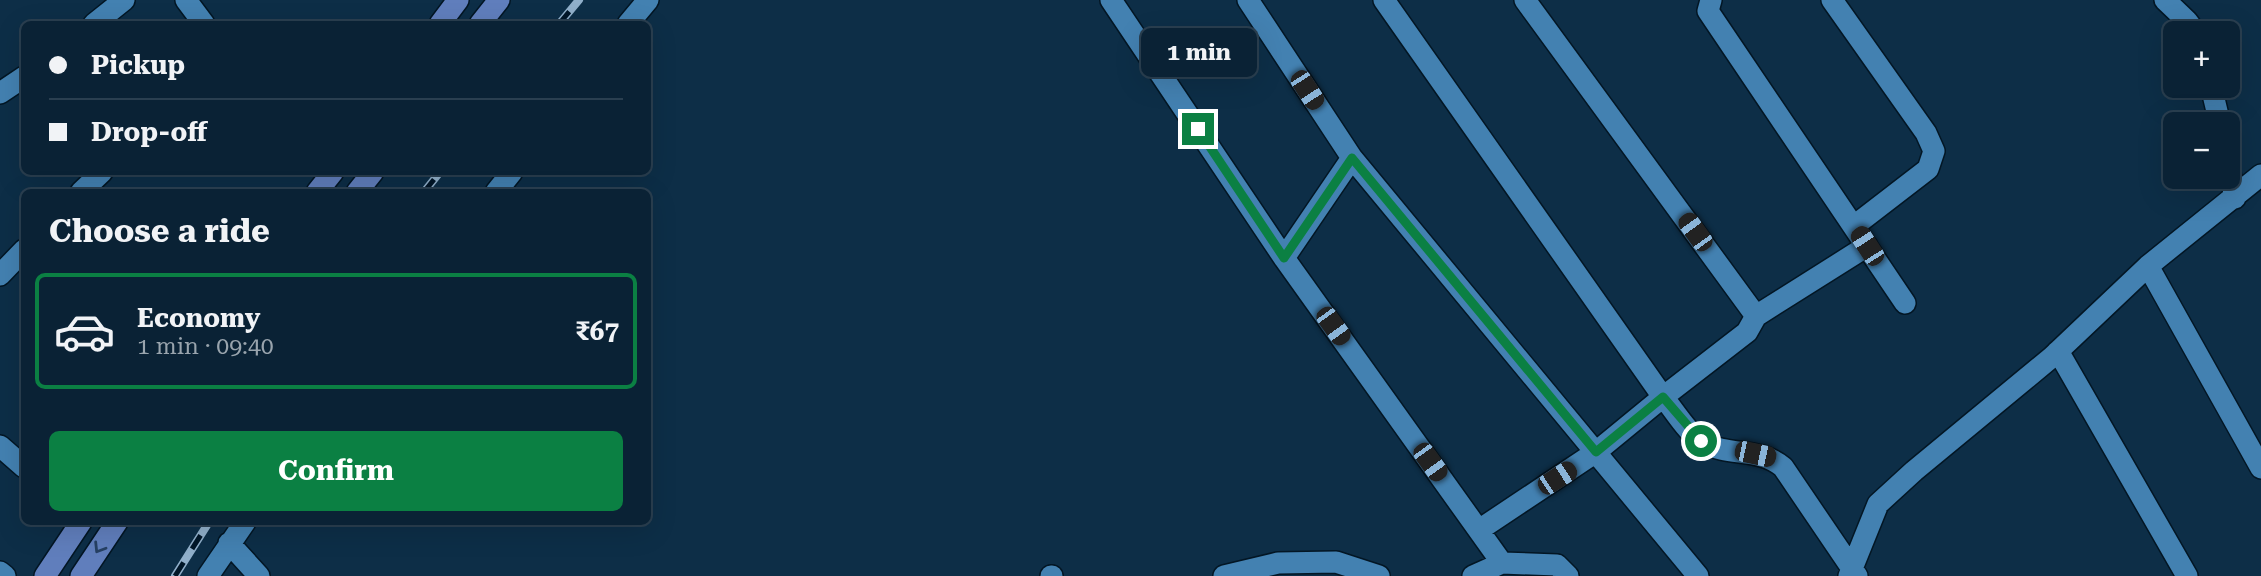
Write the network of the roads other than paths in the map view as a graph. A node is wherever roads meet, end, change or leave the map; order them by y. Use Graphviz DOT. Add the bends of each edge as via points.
graph roads {
  1 [pos="124,0"];
  2 [pos="186,0"];
  3 [pos="458,0"];
  4 [pos="499,0"];
  5 [pos="648,0"];
  6 [pos="1111,0"];
  7 [pos="1248,0"];
  8 [pos="1384,0"];
  9 [pos="1525,0"];
  10 [pos="1711,0"];
  11 [pos="1832,0"];
  12 [pos="2165,0"];
  13 [pos="98,21"];
  14 [pos="202,21"];
  15 [pos="442,21"];
  16 [pos="482,21"];
  17 [pos="630,21"];
  18 [pos="2187,21"];
  19 [pos="21,79"];
  20 [pos="0,93"];
  21 [pos="1352,158"];
  22 [pos="99,175"];
  23 [pos="331,175"];
  24 [pos="371,175"];
  25 [pos="510,175"];
  26 [pos="2258,184"];
  27 [pos="84,189"];
  28 [pos="319,189"];
  29 [pos="359,189"];
  30 [pos="498,189"];
  31 [pos="2233,189"];
  32 [pos="2235,198"];
  33 [pos="1854,226"];
  34 [pos="1867,246"];
  35 [pos="21,253"];
  36 [pos="1284,258"];
  37 [pos="2148,266"];
  38 [pos="0,275"];
  39 [pos="1905,303"];
  40 [pos="1756,317"];
  41 [pos="2057,351"];
  42 [pos="1663,397"];
  43 [pos="0,446"];
  44 [pos="1596,452"];
  45 [pos="21,464"];
  46 [pos="2261,468"];
  47 [pos="79,525"];
  48 [pos="115,525"];
  49 [pos="243,525"];
  50 [pos="1479,530"];
  51 [pos="229,543"];
  52 [pos="1502,563"];
  53 [pos="0,572"];
  54 [pos="1852,573"];
  55 [pos="5,576"];
  56 [pos="45,576"];
  57 [pos="81,576"];
  58 [pos="208,576"];
  59 [pos="259,576"];
  60 [pos="1224,576"];
  61 [pos="1379,576"];
  62 [pos="1474,576"];
  63 [pos="1568,576"];
  64 [pos="1698,576"];
  65 [pos="2187,576"];
  1 -- 13 [label="street"];
  2 -- 14 [label="street"];
  3 -- 15 [label="street"];
  4 -- 16 [label="street"];
  5 -- 17 [label="street"];
  6 -- 36 [label="street"];
  7 -- 21 [label="street"];
  8 -- 42 [label="street"];
  9 -- 40 [label="street"];
  10 -- 33 [label="street" via="1708,11"];
  11 -- 33 [label="street" via="1934,151 1928,169"];
  12 -- 18 [label="street"];
  19 -- 20 [label="street"];
  21 -- 36 [label="street"];
  21 -- 44 [label="street"];
  22 -- 27 [label="street"];
  23 -- 28 [label="street"];
  24 -- 29 [label="street"];
  25 -- 30 [label="street"];
  26 -- 32 [label="street"];
  31 -- 32 [label="street"];
  32 -- 37 [label="street"];
  33 -- 34 [label="street"];
  34 -- 39 [label="street"];
  34 -- 40 [label="street"];
  35 -- 38 [label="street"];
  36 -- 50 [label="street"];
  37 -- 41 [label="street"];
  37 -- 46 [label="street"];
  40 -- 42 [label="street" via="1747,332"];
  41 -- 54 [label="street" via="1878,504"];
  41 -- 65 [label="street"];
  42 -- 44 [label="street"];
  42 -- 54 [label="street" via="1701,441 1718,449 1771,457 1783,467"];
  43 -- 45 [label="street"];
  44 -- 50 [label="street"];
  44 -- 64 [label="street"];
  47 -- 56 [label="street"];
  48 -- 57 [label="street, one-way"];
  49 -- 51 [label="street"];
  50 -- 52 [label="street"];
  51 -- 58 [label="street"];
  51 -- 59 [label="street"];
  52 -- 62 [label="street"];
  52 -- 63 [label="street" via="1557,565"];
  53 -- 55 [label="street"];
  60 -- 61 [label="street" via="1278,563 1336,562"];
}
